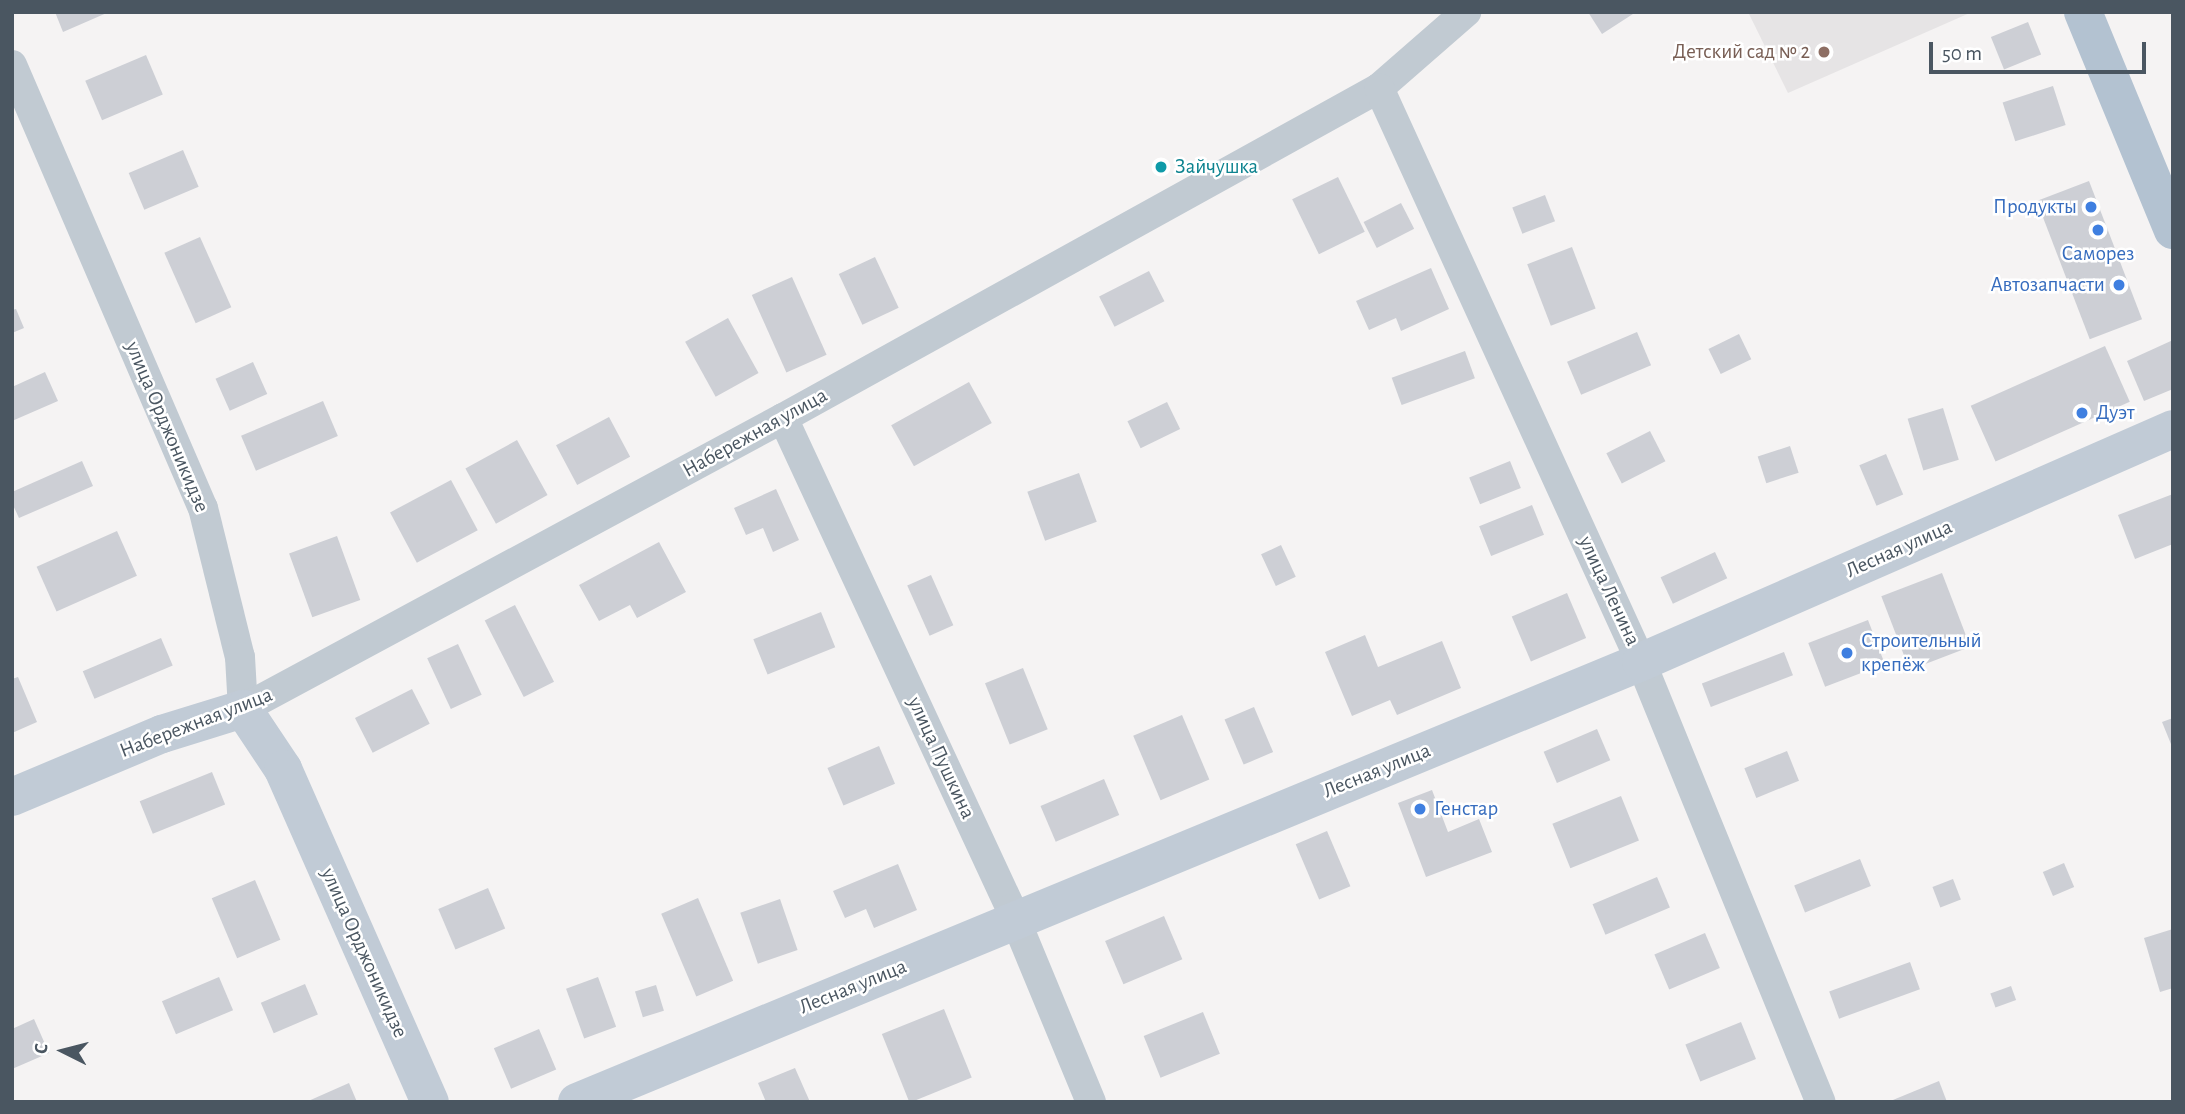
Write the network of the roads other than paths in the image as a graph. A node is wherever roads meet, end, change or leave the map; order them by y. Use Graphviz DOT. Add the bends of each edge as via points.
graph roads {
  1 [pos="1466,12"];
  2 [pos="2084,12"];
  3 [pos="12,65"];
  4 [pos="1380,88"];
  5 [pos="2173,230"];
  6 [pos="783,418"];
  7 [pos="2173,429"];
  8 [pos="1641,662"];
  9 [pos="243,709"];
  10 [pos="12,797"];
  11 [pos="1015,920"];
  12 [pos="430,1102"];
  13 [pos="577,1102"];
  14 [pos="1091,1102"];
  15 [pos="1821,1102"];
  1 -- 4 [label="street, Набережная улица"];
  2 -- 5 [label="main road"];
  3 -- 9 [label="street, улица Орджоникидзе" via="203,508 240,656"];
  4 -- 6 [label="street, Набережная улица"];
  4 -- 8 [label="street, улица Ленина"];
  6 -- 9 [label="street, Набережная улица"];
  6 -- 11 [label="street, улица Пушкина"];
  7 -- 8 [label="main road, Лесная улица"];
  8 -- 11 [label="main road, Лесная улица"];
  8 -- 15 [label="street, улица Ленина"];
  9 -- 10 [label="main road, Набережная улица" via="162,734"];
  9 -- 12 [label="main road, улица Орджоникидзе" via="283,769"];
  11 -- 13 [label="main road, Лесная улица"];
  11 -- 14 [label="street, улица Пушкина"];
}
